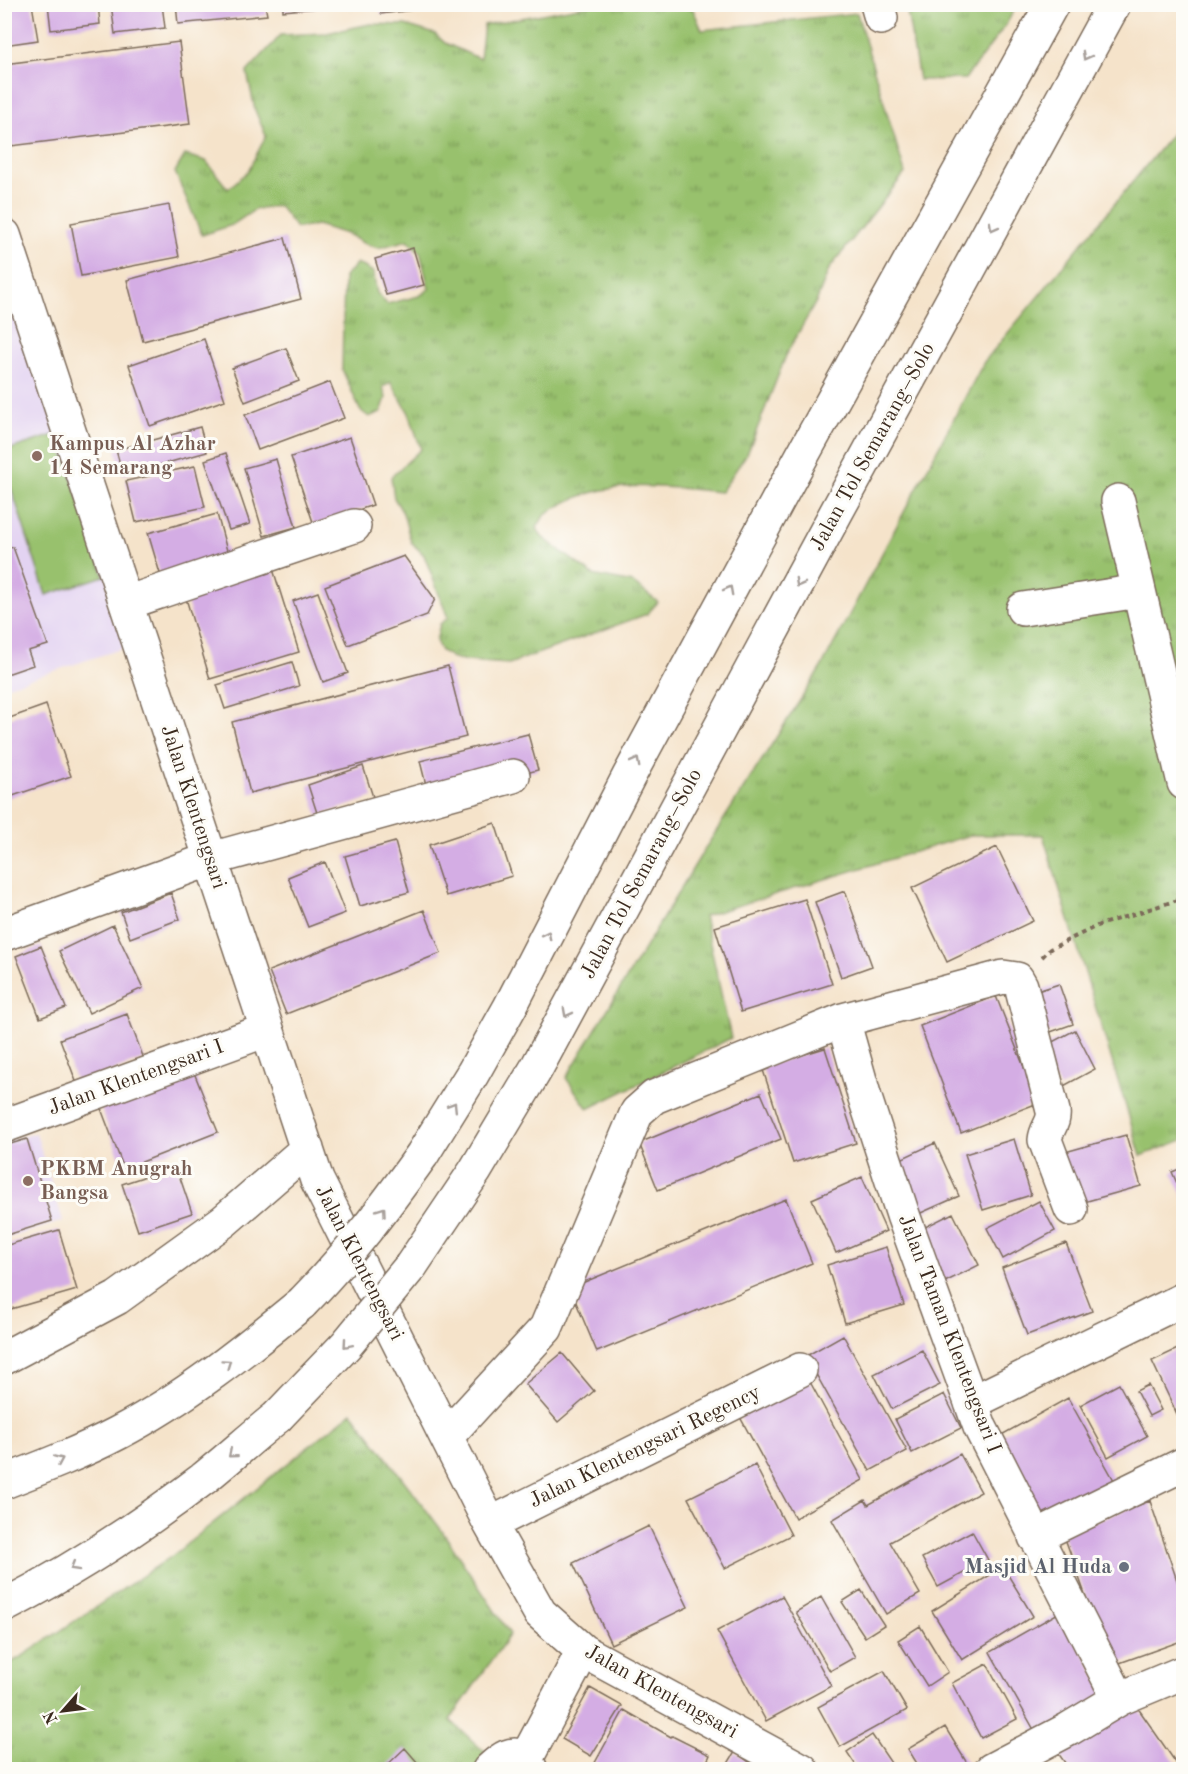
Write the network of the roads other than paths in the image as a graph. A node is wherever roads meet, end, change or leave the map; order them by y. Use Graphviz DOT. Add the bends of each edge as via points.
graph roads {
  1 [pos="1052,4"];
  2 [pos="1114,4"];
  3 [pos="4,235"];
  4 [pos="1118,501"];
  5 [pos="354,526"];
  6 [pos="1139,591"];
  7 [pos="126,603"];
  8 [pos="1023,609"];
  9 [pos="1178,738"];
  10 [pos="513,776"];
  11 [pos="1184,783"];
  12 [pos="211,859"];
  13 [pos="4,934"];
  14 [pos="843,1020"];
  15 [pos="267,1030"];
  16 [pos="4,1126"];
  17 [pos="307,1149"];
  18 [pos="1071,1209"];
  19 [pos="1184,1299"];
  20 [pos="4,1358"];
  21 [pos="800,1370"];
  22 [pos="970,1403"];
  23 [pos="447,1436"];
  24 [pos="1184,1464"];
  25 [pos="4,1482"];
  26 [pos="490,1524"];
  27 [pos="1035,1537"];
  28 [pos="4,1606"];
  29 [pos="583,1651"];
  30 [pos="1184,1672"];
  31 [pos="1119,1699"];
  32 [pos="528,1764"];
  33 [pos="489,1770"];
  34 [pos="802,1770"];
  35 [pos="991,1770"];
  25 -- 1 [label="main road, one-way, bridge" via="129,1426 246,1349 302,1303 332,1272 422,1155 505,1016 628,776"];
  2 -- 28 [label="main road, Jalan Tol Semarang–Solo, one-way, bridge" via="536,1069 475,1171 411,1266 346,1345 277,1417 204,1478 127,1534"];
  3 -- 7 [label="main road, Jalan Klentengsari"];
  4 -- 6 [label="main road"];
  5 -- 7 [label="main road"];
  6 -- 8 [label="main road"];
  6 -- 9 [label="main road"];
  7 -- 12 [label="main road, Jalan Klentengsari"];
  9 -- 11 [label="main road"];
  10 -- 12 [label="main road"];
  12 -- 13 [label="main road"];
  12 -- 15 [label="main road, Jalan Klentengsari"];
  14 -- 18 [label="main road" via="1004,977 1017,979 1054,1118 1045,1140"];
  14 -- 22 [label="main road, Jalan Taman Klentengsari I" via="903,1215"];
  14 -- 23 [label="main road" via="654,1096 637,1112 546,1328"];
  15 -- 16 [label="main road, Jalan Klentengsari I"];
  15 -- 17 [label="main road, Jalan Klentengsari"];
  17 -- 20 [label="main road" via="224,1221 117,1298"];
  17 -- 23 [label="main road, Jalan Klentengsari" via="317,1180"];
  19 -- 22 [label="main road"];
  21 -- 26 [label="main road, Jalan Klentengsari Regency"];
  22 -- 27 [label="main road, Jalan Taman Klentengsari I"];
  23 -- 26 [label="main road, Jalan Klentengsari"];
  24 -- 27 [label="main road"];
  26 -- 29 [label="main road, Jalan Klentengsari" via="540,1613"];
  27 -- 31 [label="main road, Jalan Taman Klentengsari I"];
  29 -- 32 [label="main road"];
  29 -- 34 [label="main road, Jalan Klentengsari"];
  30 -- 31 [label="main road"];
  31 -- 35 [label="main road"];
  32 -- 33 [label="main road" via="519,1754 510,1755"];
}
